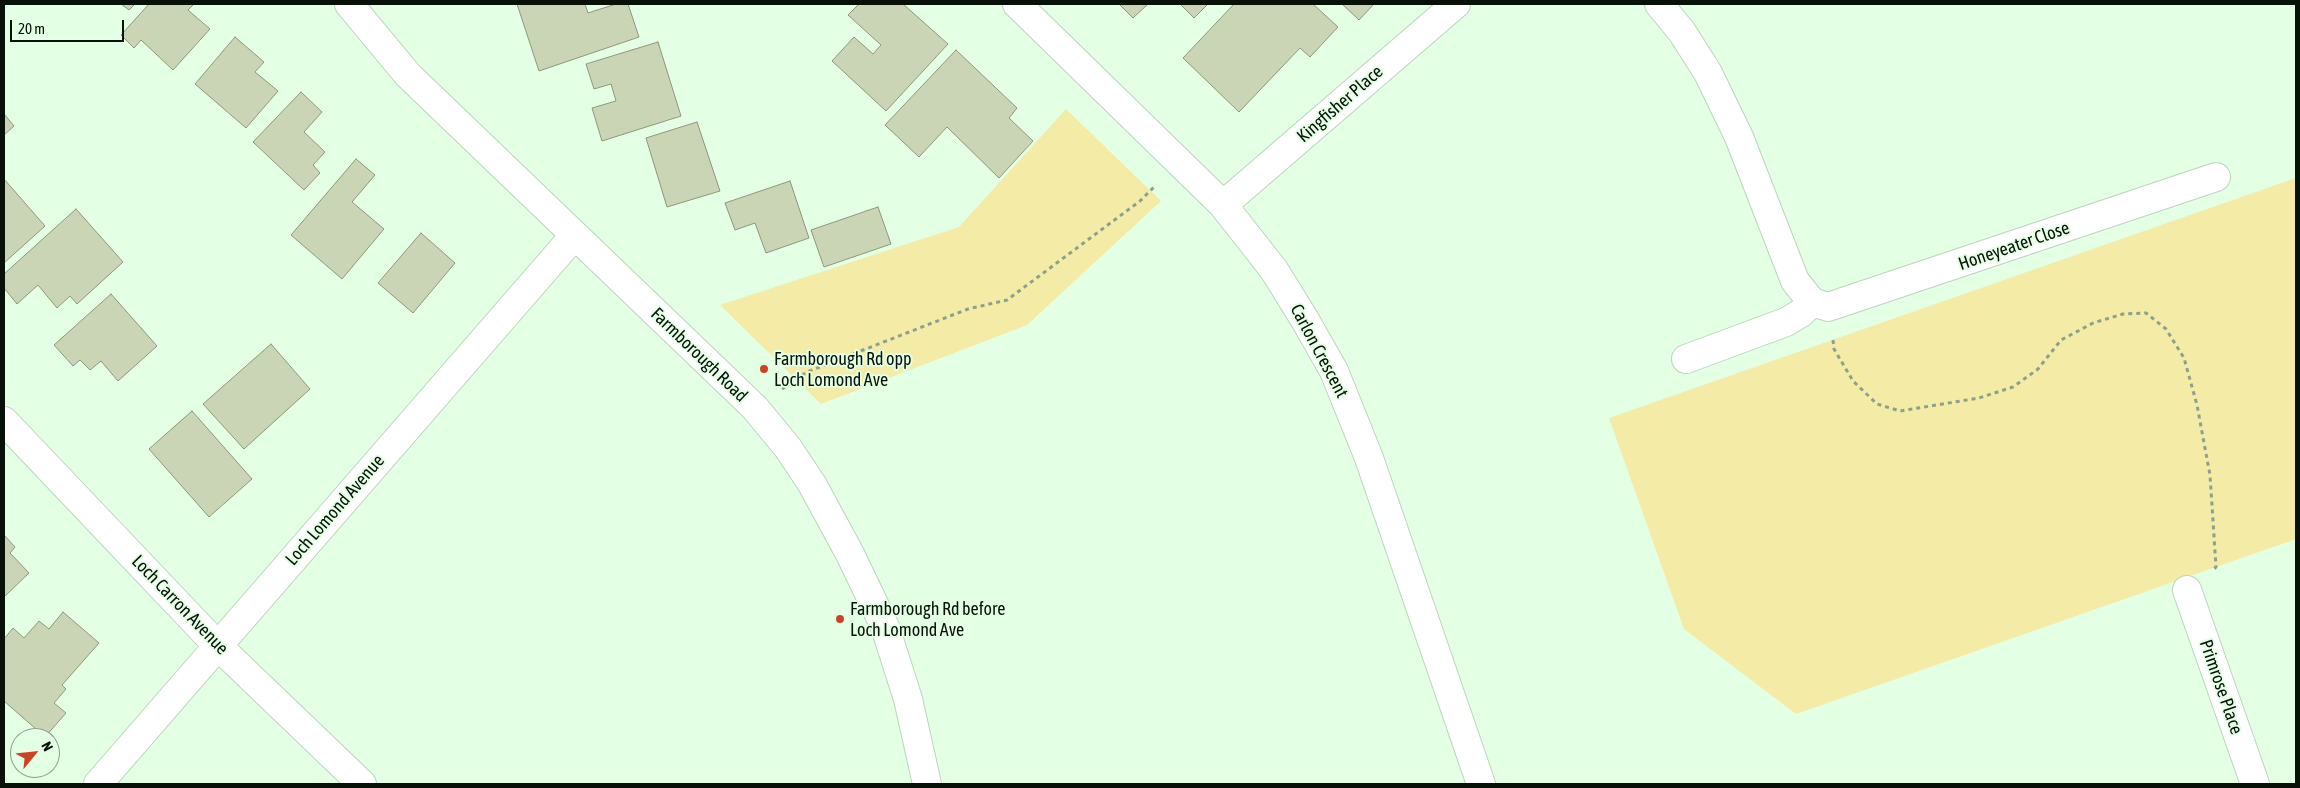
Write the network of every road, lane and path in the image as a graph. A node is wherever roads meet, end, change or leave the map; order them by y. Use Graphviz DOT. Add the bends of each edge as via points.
graph roads {
  1 [pos="349,4"];
  2 [pos="1017,4"];
  3 [pos="1456,4"];
  4 [pos="1659,4"];
  5 [pos="1179,162"];
  6 [pos="2216,177"];
  7 [pos="1223,205"];
  8 [pos="574,236"];
  9 [pos="1820,304"];
  10 [pos="1686,359"];
  11 [pos="755,408"];
  12 [pos="4,421"];
  13 [pos="2187,590"];
  14 [pos="218,645"];
  15 [pos="98,784"];
  16 [pos="362,784"];
  17 [pos="927,784"];
  18 [pos="1481,784"];
  19 [pos="2255,784"];
  1 -- 8 [label="street, Farmborough Road" via="408,75"];
  2 -- 5 [label="street, Carlon Crescent"];
  3 -- 7 [label="street, Kingfisher Place"];
  4 -- 9 [label="street" via="1682,32 1708,73 1739,137 1795,281"];
  5 -- 7 [label="street, Carlon Crescent"];
  5 -- 11 [label="path" via="1140,201 1007,300 968,309 807,372"];
  6 -- 9 [label="street, Honeyeater Close"];
  7 -- 18 [label="street, Carlon Crescent" via="1274,270 1334,371 1369,458"];
  8 -- 11 [label="street, Farmborough Road"];
  8 -- 14 [label="street, Loch Lomond Avenue"];
  9 -- 10 [label="street, Honeyeater Close" via="1786,322"];
  9 -- 13 [label="path" via="1834,349 1853,381 1877,404 1900,411 1979,398 2013,387 2038,369 2062,340 2093,323 2123,314 2146,313 2166,329 2184,358 2210,475 2216,567"];
  11 -- 17 [label="street, Farmborough Road" via="812,484 886,627 908,699"];
  12 -- 14 [label="street, Loch Carron Avenue"];
  13 -- 19 [label="street, Primrose Place"];
  14 -- 15 [label="street, Loch Lomond Avenue"];
  14 -- 16 [label="street, Loch Carron Avenue"];
}
